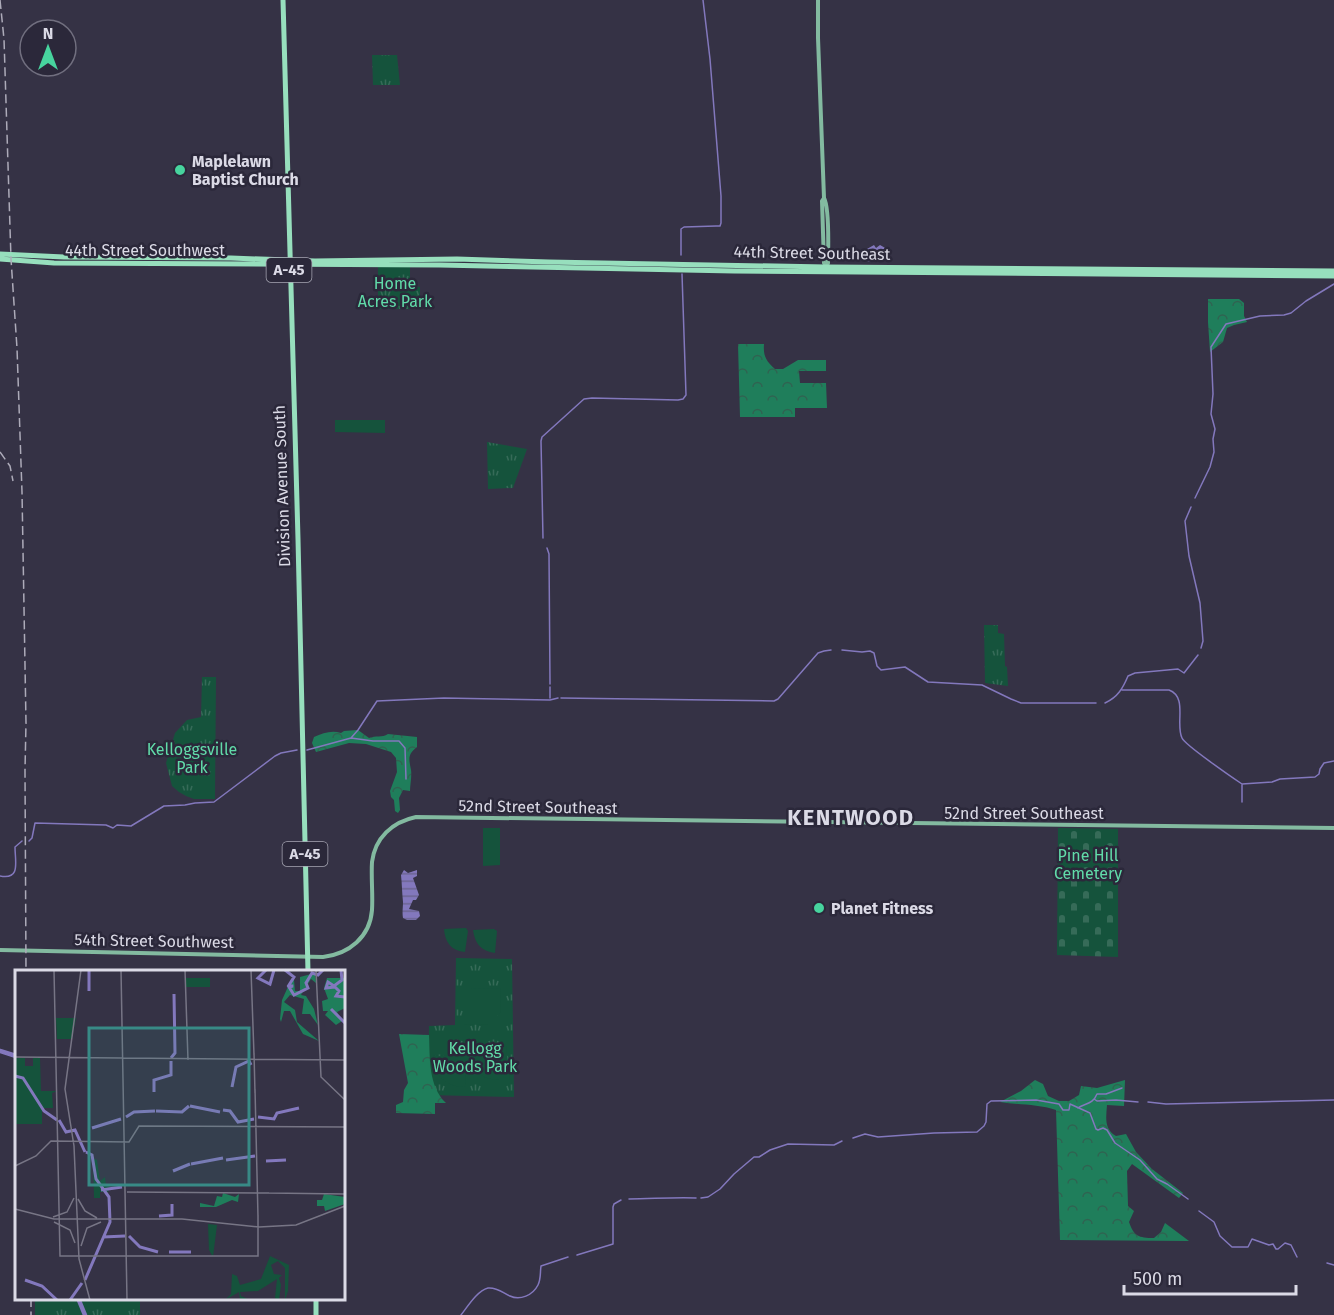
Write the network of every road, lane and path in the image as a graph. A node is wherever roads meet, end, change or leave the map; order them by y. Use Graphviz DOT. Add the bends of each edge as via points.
graph roads {
  1 [pos="283,0"];
  2 [pos="818,0"];
  3 [pos="824,198"];
  4 [pos="823,216"];
  5 [pos="828,228"];
  6 [pos="0,254"];
  7 [pos="120,258"];
  8 [pos="204,258"];
  9 [pos="231,258"];
  10 [pos="0,259"];
  11 [pos="434,259"];
  12 [pos="445,259"];
  13 [pos="213,261"];
  14 [pos="289,262"];
  15 [pos="549,262"];
  16 [pos="108,263"];
  17 [pos="198,263"];
  18 [pos="588,263"];
  19 [pos="609,263"];
  20 [pos="225,264"];
  21 [pos="429,265"];
  22 [pos="440,265"];
  23 [pos="684,265"];
  24 [pos="695,265"];
  25 [pos="734,265"];
  26 [pos="792,266"];
  27 [pos="826,266"];
  28 [pos="873,267"];
  29 [pos="542,268"];
  30 [pos="581,268"];
  31 [pos="766,268"];
  32 [pos="942,268"];
  33 [pos="999,268"];
  34 [pos="1027,268"];
  35 [pos="603,269"];
  36 [pos="1139,269"];
  37 [pos="1181,269"];
  38 [pos="678,270"];
  39 [pos="690,270"];
  40 [pos="1200,270"];
  41 [pos="1247,270"];
  42 [pos="727,271"];
  43 [pos="786,272"];
  44 [pos="864,272"];
  45 [pos="932,273"];
  46 [pos="993,273"];
  47 [pos="1018,273"];
  48 [pos="1291,273"];
  49 [pos="1333,273"];
  50 [pos="1131,274"];
  51 [pos="1175,275"];
  52 [pos="1191,275"];
  53 [pos="1242,275"];
  54 [pos="391,828"];
  55 [pos="1334,828"];
  56 [pos="0,950"];
  57 [pos="308,956"];
  58 [pos="308,970"];
  1 -- 14 [label="main road, Division Avenue South / A-45"];
  2 -- 3 [label="main road"];
  3 -- 4 [label="main road"];
  3 -- 5 [label="main road"];
  4 -- 5 [label="main road"];
  4 -- 27 [label="main road"];
  5 -- 27 [label="main road"];
  6 -- 7 [label="main road, 44th Street Southwest"];
  7 -- 8 [label="main road, 44th Street Southwest"];
  7 -- 16 [label="main road"];
  8 -- 13 [label="main road, 44th Street Southwest"];
  8 -- 17 [label="main road"];
  9 -- 13 [label="main road, 44th Street Southwest"];
  9 -- 14 [label="main road, 44th Street Southwest"];
  9 -- 20 [label="main road"];
  10 -- 16 [label="main road, 44th Street Southwest"];
  11 -- 12 [label="main road, 44th Street Southeast"];
  11 -- 14 [label="main road, 44th Street Southeast"];
  11 -- 21 [label="main road"];
  12 -- 15 [label="main road, 44th Street Southeast"];
  12 -- 22 [label="main road"];
  13 -- 17 [label="main road, 44th Street Southwest"];
  13 -- 20 [label="main road, 44th Street Southwest"];
  14 -- 20 [label="main road, 44th Street Southwest"];
  14 -- 21 [label="main road, 44th Street Southeast"];
  14 -- 57 [label="main road, Division Avenue South / A-45"];
  15 -- 18 [label="main road, 44th Street Southeast"];
  15 -- 29 [label="main road"];
  16 -- 17 [label="main road, 44th Street Southwest"];
  18 -- 19 [label="main road, 44th Street Southeast"];
  18 -- 30 [label="main road"];
  19 -- 23 [label="main road, 44th Street Southeast"];
  19 -- 35 [label="main road"];
  21 -- 22 [label="main road, 44th Street Southeast"];
  22 -- 29 [label="main road, 44th Street Southeast"];
  23 -- 24 [label="main road, 44th Street Southeast"];
  23 -- 38 [label="main road"];
  24 -- 25 [label="main road, 44th Street Southeast"];
  24 -- 39 [label="main road"];
  25 -- 31 [label="main road, 44th Street Southeast"];
  25 -- 42 [label="main road"];
  26 -- 27 [label="main road, 44th Street Southeast"];
  26 -- 31 [label="main road, 44th Street Southeast"];
  26 -- 43 [label="main road"];
  27 -- 28 [label="main road, 44th Street Southeast"];
  28 -- 32 [label="main road, 44th Street Southeast"];
  28 -- 44 [label="main road"];
  29 -- 30 [label="main road, 44th Street Southeast"];
  30 -- 35 [label="main road, 44th Street Southeast"];
  31 -- 42 [label="main road, 44th Street Southeast"];
  31 -- 43 [label="main road, 44th Street Southeast"];
  32 -- 33 [label="main road, 44th Street Southeast"];
  32 -- 45 [label="main road"];
  33 -- 34 [label="main road, 44th Street Southeast"];
  33 -- 46 [label="main road"];
  34 -- 36 [label="main road, 44th Street Southeast"];
  34 -- 47 [label="main road"];
  35 -- 38 [label="main road, 44th Street Southeast"];
  36 -- 37 [label="main road, 44th Street Southeast"];
  36 -- 50 [label="main road"];
  37 -- 40 [label="main road, 44th Street Southeast"];
  37 -- 51 [label="main road"];
  38 -- 39 [label="main road, 44th Street Southeast"];
  39 -- 42 [label="main road, 44th Street Southeast"];
  40 -- 41 [label="main road, 44th Street Southeast"];
  40 -- 52 [label="main road"];
  41 -- 48 [label="main road, 44th Street Southeast"];
  41 -- 53 [label="main road"];
  43 -- 44 [label="main road, 44th Street Southeast"];
  44 -- 45 [label="main road, 44th Street Southeast"];
  45 -- 46 [label="main road, 44th Street Southeast"];
  46 -- 47 [label="main road, 44th Street Southeast"];
  47 -- 50 [label="main road, 44th Street Southeast"];
  48 -- 49 [label="main road, 44th Street Southeast"];
  48 -- 49 [label="main road, 44th Street Southeast"];
  48 -- 53 [label="main road, 44th Street Southeast"];
  50 -- 51 [label="main road, 44th Street Southeast"];
  51 -- 52 [label="main road, 44th Street Southeast"];
  52 -- 53 [label="main road, 44th Street Southeast"];
  54 -- 55 [label="main road, 52nd Street Southeast" via="416,817"];
  54 -- 57 [label="main road, 54th Street Southwest" via="373,856 372,909 363,936 343,952"];
  56 -- 57 [label="main road, 54th Street Southwest"];
  57 -- 58 [label="main road, Division Avenue South / A-45"];
}
